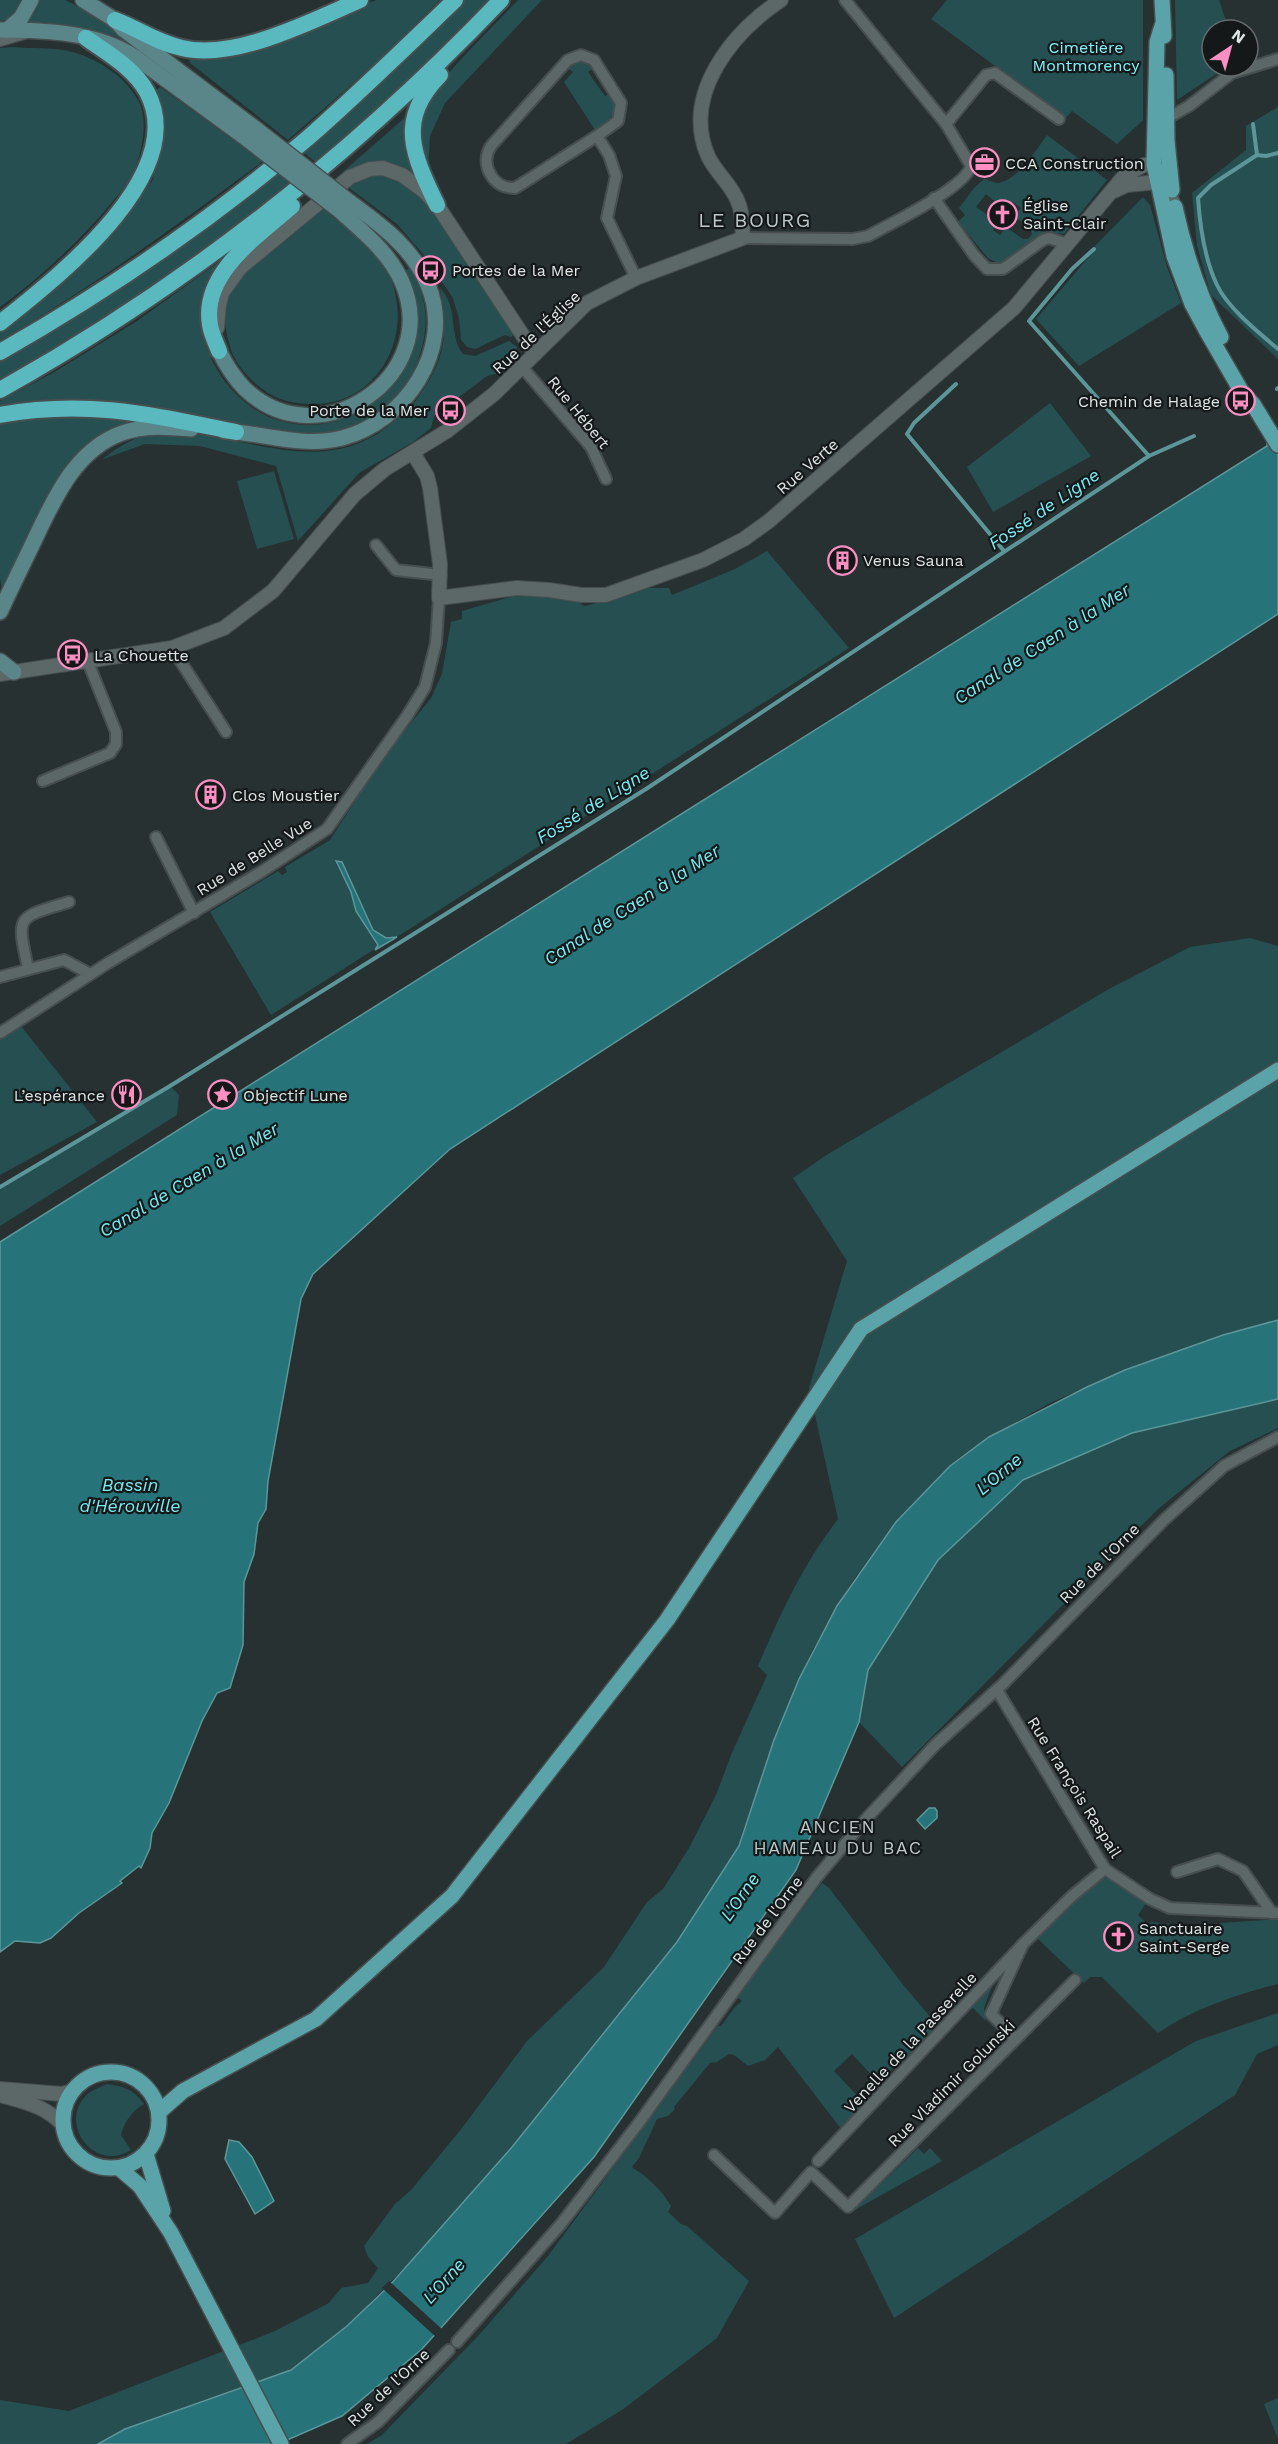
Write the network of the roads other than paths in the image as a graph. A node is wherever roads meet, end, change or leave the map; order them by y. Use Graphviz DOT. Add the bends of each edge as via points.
graph roads {
  1 [pos="31,0"];
  2 [pos="83,0"];
  3 [pos="360,0"];
  4 [pos="455,0"];
  5 [pos="501,0"];
  6 [pos="782,0"];
  7 [pos="845,0"];
  8 [pos="1162,0"];
  9 [pos="115,20"];
  10 [pos="2,33"];
  11 [pos="86,38"];
  12 [pos="448,54"];
  13 [pos="1278,59"];
  14 [pos="1059,118"];
  15 [pos="1160,120"];
  16 [pos="946,124"];
  17 [pos="251,134"];
  18 [pos="597,136"];
  19 [pos="325,166"];
  20 [pos="1160,172"];
  21 [pos="933,198"];
  22 [pos="343,205"];
  23 [pos="436,205"];
  24 [pos="1175,207"];
  25 [pos="743,238"];
  26 [pos="1068,244"];
  27 [pos="636,278"];
  28 [pos="0,322"];
  29 [pos="219,351"];
  30 [pos="0,352"];
  31 [pos="535,354"];
  32 [pos="522,367"];
  33 [pos="0,390"];
  34 [pos="1253,404"];
  35 [pos="0,415"];
  36 [pos="236,432"];
  37 [pos="1275,441"];
  38 [pos="413,453"];
  39 [pos="606,479"];
  40 [pos="376,545"];
  41 [pos="441,575"];
  42 [pos="439,598"];
  43 [pos="0,612"];
  44 [pos="172,648"];
  45 [pos="0,661"];
  46 [pos="88,662"];
  47 [pos="7,673"];
  48 [pos="226,732"];
  49 [pos="43,781"];
  50 [pos="156,837"];
  51 [pos="69,902"];
  52 [pos="194,913"];
  53 [pos="28,968"];
  54 [pos="90,974"];
  55 [pos="0,977"];
  56 [pos="0,1033"];
  57 [pos="1278,1070"];
  58 [pos="1278,1437"];
  59 [pos="997,1690"];
  60 [pos="1105,1869"];
  61 [pos="1177,1872"];
  62 [pos="1275,1913"];
  63 [pos="1023,1944"];
  64 [pos="1075,1980"];
  65 [pos="1016,2040"];
  66 [pos="0,2089"];
  67 [pos="149,2089"];
  68 [pos="73,2091"];
  69 [pos="183,2091"];
  70 [pos="0,2095"];
  71 [pos="159,2112"];
  72 [pos="63,2125"];
  73 [pos="146,2154"];
  74 [pos="714,2155"];
  75 [pos="818,2161"];
  76 [pos="119,2168"];
  77 [pos="171,2233"];
  78 [pos="281,2444"];
  79 [pos="346,2444"];
  1 -- 10 [label="main road" via="21,18"];
  2 -- 9 [label="main road"];
  3 -- 9 [label="highway" via="236,47 205,52 163,43"];
  4 -- 30 [label="highway" via="373,80 242,191 80,305"];
  5 -- 12 [label="highway"];
  6 -- 25 [label="street" via="730,44 714,70 700,108 708,156 739,202"];
  7 -- 16 [label="street"];
  8 -- 15 [label="main road" via="1162,26 1157,42"];
  9 -- 17 [label="main road"];
  10 -- 11 [label="main road" via="26,31"];
  11 -- 17 [label="main road" via="127,51"];
  11 -- 28 [label="highway" via="128,69 147,91 154,121 151,155 133,194 93,242"];
  12 -- 19 [label="highway"];
  12 -- 23 [label="highway" via="444,71 420,101 413,132 416,160"];
  13 -- 15 [label="street" via="1232,73 1189,106"];
  14 -- 16 [label="street" via="995,73 986,75"];
  15 -- 20 [label="main road"];
  16 -- 21 [label="street, Rue de l'Église" via="971,166 963,180"];
  17 -- 22 [label="main road, bridge"];
  18 -- 18 [label="street" via="618,121 621,103 594,60 581,55 568,60 491,146 485,163 498,183 507,189 515,188"];
  18 -- 27 [label="street" via="616,176 607,218"];
  19 -- 29 [label="highway" via="296,203 234,260 213,287 210,325"];
  19 -- 33 [label="highway" via="145,300"];
  20 -- 24 [label="street"];
  20 -- 24 [label="main road" via="1173,190"];
  20 -- 26 [label="street, Rue Verte" via="1112,192"];
  20 -- 34 [label="main road" via="1174,255 1192,304 1242,394"];
  21 -- 25 [label="street, Rue de l'Église" via="868,236"];
  21 -- 26 [label="street" via="987,270 1003,269 1049,238"];
  22 -- 29 [label="main road" via="388,257 406,296 407,337 390,376 371,396 343,411 297,414 270,406 246,390"];
  22 -- 36 [label="main road" via="403,245 429,286 434,332 424,372 392,413 343,438 292,442"];
  23 -- 29 [label="street" via="420,187 389,169 370,169 350,177 235,273 219,305"];
  23 -- 31 [label="street"];
  24 -- 34 [label="main road" via="1200,294 1250,389"];
  25 -- 27 [label="street, Rue de l'Église"];
  26 -- 42 [label="street, Rue Verte" via="1014,308 744,539 703,560 606,595 517,588"];
  27 -- 31 [label="street, Rue de l'Église" via="587,303"];
  31 -- 32 [label="street, Rue de l'Église"];
  32 -- 38 [label="street, Rue de l'Église" via="494,394"];
  32 -- 39 [label="street, Rue Hébert" via="591,447"];
  34 -- 37 [label="main road"];
  35 -- 36 [label="highway" via="81,407"];
  36 -- 43 [label="main road" via="147,428 120,434 96,448 65,481"];
  38 -- 41 [label="street, Rue de Belle Vue" via="430,488"];
  38 -- 44 [label="street, Rue de l'Église" via="355,494 273,591 224,628"];
  40 -- 41 [label="street" via="396,570"];
  41 -- 42 [label="street, Rue de Belle Vue"];
  42 -- 52 [label="street, Rue de Belle Vue" via="436,643 425,687 327,829"];
  44 -- 46 [label="street, Rue de l'Église"];
  44 -- 48 [label="street"];
  45 -- 47 [label="main road"];
  46 -- 47 [label="street, Rue de l'Église"];
  46 -- 49 [label="street" via="116,732 116,744 110,753"];
  50 -- 52 [label="street"];
  51 -- 53 [label="street" via="30,915 21,924 19,931"];
  52 -- 54 [label="street, Rue de Belle Vue"];
  53 -- 54 [label="street" via="64,960"];
  53 -- 55 [label="street"];
  54 -- 56 [label="street, Rue de Belle Vue"];
  57 -- 69 [label="main road" via="861,1329 667,1620 452,1896 316,2019"];
  58 -- 59 [label="street, Rue de l'Orne" via="1224,1466 1164,1520"];
  59 -- 60 [label="street, Rue François Raspail"];
  59 -- 79 [label="street, Rue de l'Orne" via="934,1745 817,1877 561,2224 453,2346 378,2422"];
  60 -- 62 [label="street, Rue François Raspail" via="1170,1908"];
  60 -- 63 [label="street, Venelle de la Passerelle"];
  61 -- 62 [label="street" via="1218,1859 1243,1871"];
  63 -- 65 [label="street, Venelle de la Passerelle" via="991,2014"];
  63 -- 75 [label="street, Venelle de la Passerelle"];
  64 -- 65 [label="street, Rue Vladimir Golunski"];
  65 -- 74 [label="street, Rue Vladimir Golunski" via="848,2207 811,2172 775,2212"];
  66 -- 68 [label="street" via="62,2094"];
  67 -- 68 [label="main road" via="129,2075 106,2072 88,2077"];
  67 -- 69 [label="main road"];
  67 -- 71 [label="main road"];
  68 -- 72 [label="main road" via="65,2107"];
  69 -- 71 [label="main road"];
  70 -- 72 [label="street" via="37,2106"];
  71 -- 73 [label="main road" via="158,2134"];
  72 -- 76 [label="main road" via="78,2155 97,2166"];
  73 -- 76 [label="main road"];
  73 -- 77 [label="main road"];
  76 -- 77 [label="main road" via="140,2186"];
  77 -- 78 [label="main road"];
}
